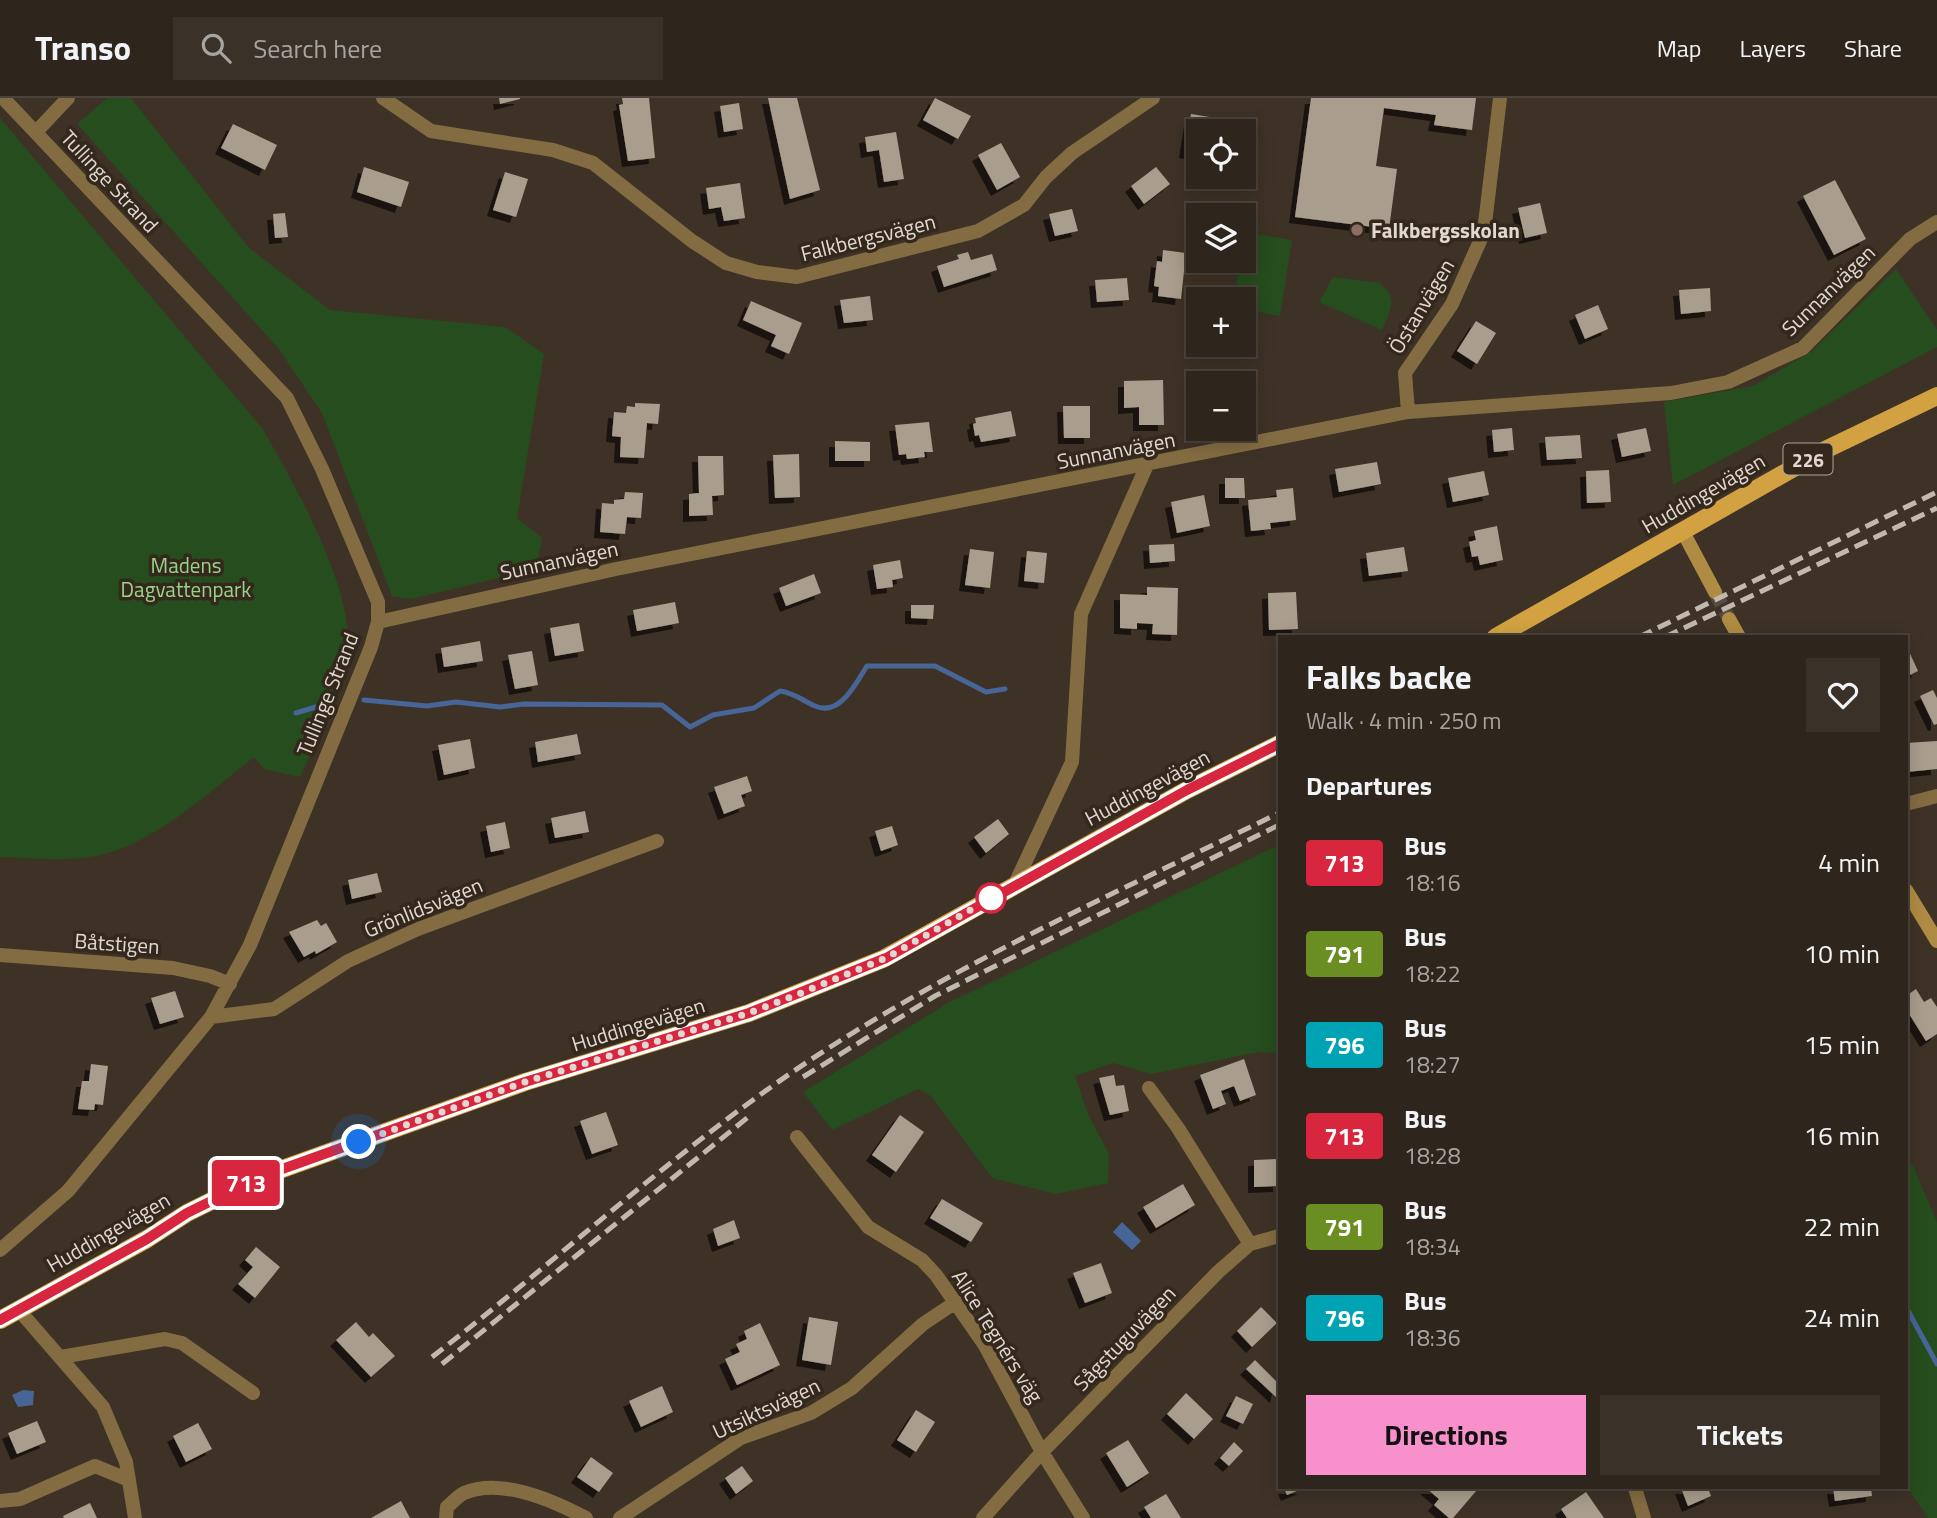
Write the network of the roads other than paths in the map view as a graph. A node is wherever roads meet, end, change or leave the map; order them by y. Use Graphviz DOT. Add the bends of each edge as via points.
graph roads {
  1 [pos="3,98"];
  2 [pos="68,98"];
  3 [pos="383,98"];
  4 [pos="1153,98"];
  5 [pos="1500,98"];
  6 [pos="36,132"];
  7 [pos="1937,222"];
  8 [pos="1937,396"];
  9 [pos="1408,412"];
  10 [pos="1147,465"];
  11 [pos="1682,530"];
  12 [pos="1715,592"];
  13 [pos="1729,619"];
  14 [pos="378,622"];
  15 [pos="1499,635"];
  16 [pos="1738,635"];
  17 [pos="1278,744"];
  18 [pos="1937,796"];
  19 [pos="1908,803"];
  20 [pos="657,841"];
  21 [pos="1015,884"];
  22 [pos="1908,893"];
  23 [pos="1937,941"];
  24 [pos="0,955"];
  25 [pos="230,984"];
  26 [pos="211,1017"];
  27 [pos="1149,1088"];
  28 [pos="797,1137"];
  29 [pos="1278,1236"];
  30 [pos="1250,1244"];
  31 [pos="0,1250"];
  32 [pos="956,1302"];
  33 [pos="19,1309"];
  34 [pos="0,1320"];
  35 [pos="61,1357"];
  36 [pos="253,1393"];
  37 [pos="1042,1452"];
  38 [pos="129,1479"];
  39 [pos="1635,1489"];
  40 [pos="0,1502"];
  41 [pos="135,1518"];
  42 [pos="446,1518"];
  43 [pos="586,1518"];
  44 [pos="620,1518"];
  45 [pos="983,1518"];
  46 [pos="1083,1518"];
  47 [pos="1644,1518"];
  1 -- 6 [label="street, Tullinge Strand"];
  2 -- 6 [label="street"];
  3 -- 4 [label="street, Falkbergsvägen" via="430,131 553,150 593,163 726,263 797,277 978,231 1006,218 1024,205 1072,152"];
  5 -- 9 [label="street, Östanvägen" via="1485,232 1452,304 1405,373"];
  6 -- 14 [label="street, Tullinge Strand" via="287,398 378,602"];
  7 -- 9 [label="street, Sunnanvägen" via="1910,239 1803,348 1728,382 1671,393"];
  8 -- 11 [label="main road, Huddingevägen / 226" via="1827,449"];
  9 -- 10 [label="street, Sunnanvägen"];
  10 -- 14 [label="street, Sunnanvägen" via="616,569"];
  10 -- 21 [label="street" via="1081,614 1072,762"];
  11 -- 12 [label="street"];
  11 -- 15 [label="main road, Huddingevägen / 226"];
  13 -- 16 [label="street"];
  14 -- 25 [label="street, Tullinge Strand" via="250,945"];
  17 -- 21 [label="main road, Huddingevägen"];
  18 -- 19 [label="street"];
  20 -- 26 [label="street, Grönlidsvägen" via="418,929 348,961 274,1009"];
  21 -- 33 [label="main road, Huddingevägen" via="903,949 814,988 749,1013 525,1082 260,1177"];
  22 -- 23 [label="street"];
  24 -- 25 [label="street, Båtstigen" via="173,968 211,975"];
  25 -- 26 [label="street, Tullinge Strand"];
  26 -- 31 [label="street, Tullinge Strand" via="68,1191"];
  27 -- 30 [label="street"];
  28 -- 32 [label="street, Alice Tegnérs väg" via="868,1227 922,1260"];
  29 -- 30 [label="street, Sågstuguvägen"];
  30 -- 37 [label="street, Sågstuguvägen"];
  32 -- 37 [label="street, Alice Tegnérs väg"];
  32 -- 44 [label="street, Utsiktsvägen" via="923,1324 852,1388 811,1413 741,1438"];
  33 -- 34 [label="main road, Huddingevägen"];
  33 -- 35 [label="street"];
  35 -- 36 [label="street" via="165,1339 182,1343"];
  35 -- 38 [label="street" via="103,1407"];
  37 -- 45 [label="street, Sågstuguvägen"];
  37 -- 46 [label="street, Alice Tegnérs väg"];
  38 -- 40 [label="street" via="95,1466 20,1499"];
  38 -- 41 [label="street"];
  39 -- 47 [label="street"];
  42 -- 43 [label="street" via="447,1507 464,1493 504,1489 531,1492"];
}
